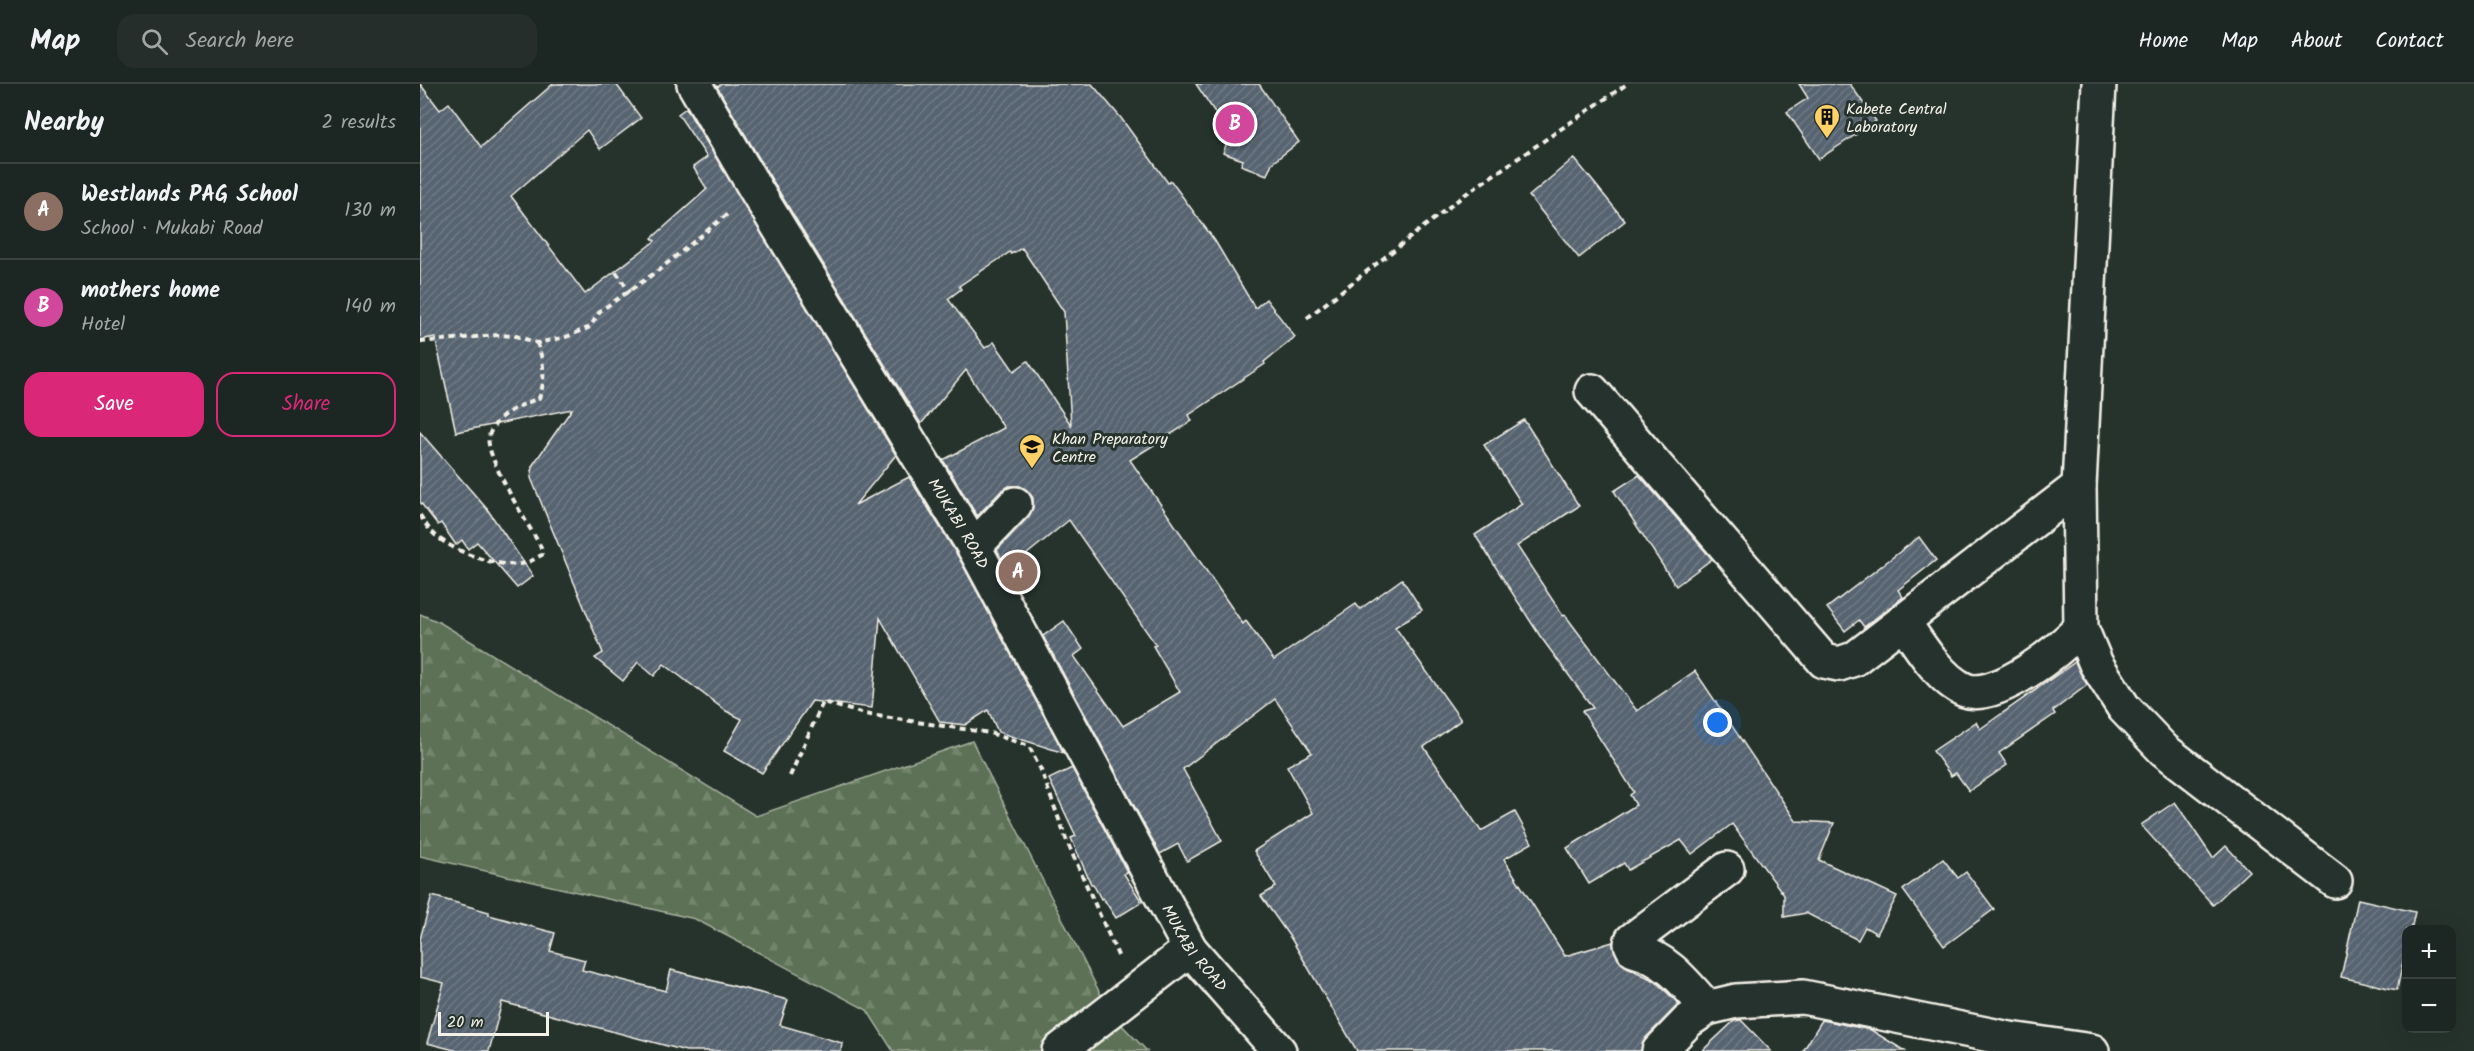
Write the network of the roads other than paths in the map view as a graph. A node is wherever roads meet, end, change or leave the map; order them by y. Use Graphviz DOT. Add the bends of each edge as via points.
graph roads {
  1 [pos="694,84"];
  2 [pos="2100,84"];
  3 [pos="1592,391"];
  4 [pos="2079,486"];
  5 [pos="1015,504"];
  6 [pos="974,547"];
  7 [pos="1903,621"];
  8 [pos="2081,628"];
  9 [pos="1727,869"];
  10 [pos="2335,881"];
  11 [pos="1190,949"];
  12 [pos="1707,1008"];
  13 [pos="1059,1051"];
  14 [pos="1279,1051"];
  15 [pos="1659,1051"];
  16 [pos="2092,1051"];
  1 -- 6 [label="street, MUKABI ROAD"];
  2 -- 4 [label="street"];
  3 -- 7 [label="street" via="1824,661 1839,664 1854,659"];
  4 -- 7 [label="street"];
  4 -- 8 [label="street"];
  5 -- 6 [label="street"];
  6 -- 11 [label="street, MUKABI ROAD"];
  7 -- 8 [label="street" via="1922,650 1966,691 2002,684 2031,670"];
  8 -- 10 [label="street" via="2096,664 2124,708 2164,750"];
  9 -- 12 [label="street" via="1631,944 1634,950 1649,954 1678,974"];
  11 -- 13 [label="street"];
  11 -- 14 [label="street, MUKABI ROAD"];
  12 -- 15 [label="street"];
  12 -- 16 [label="street" via="1737,1001 1803,997 2010,1039"];
}
